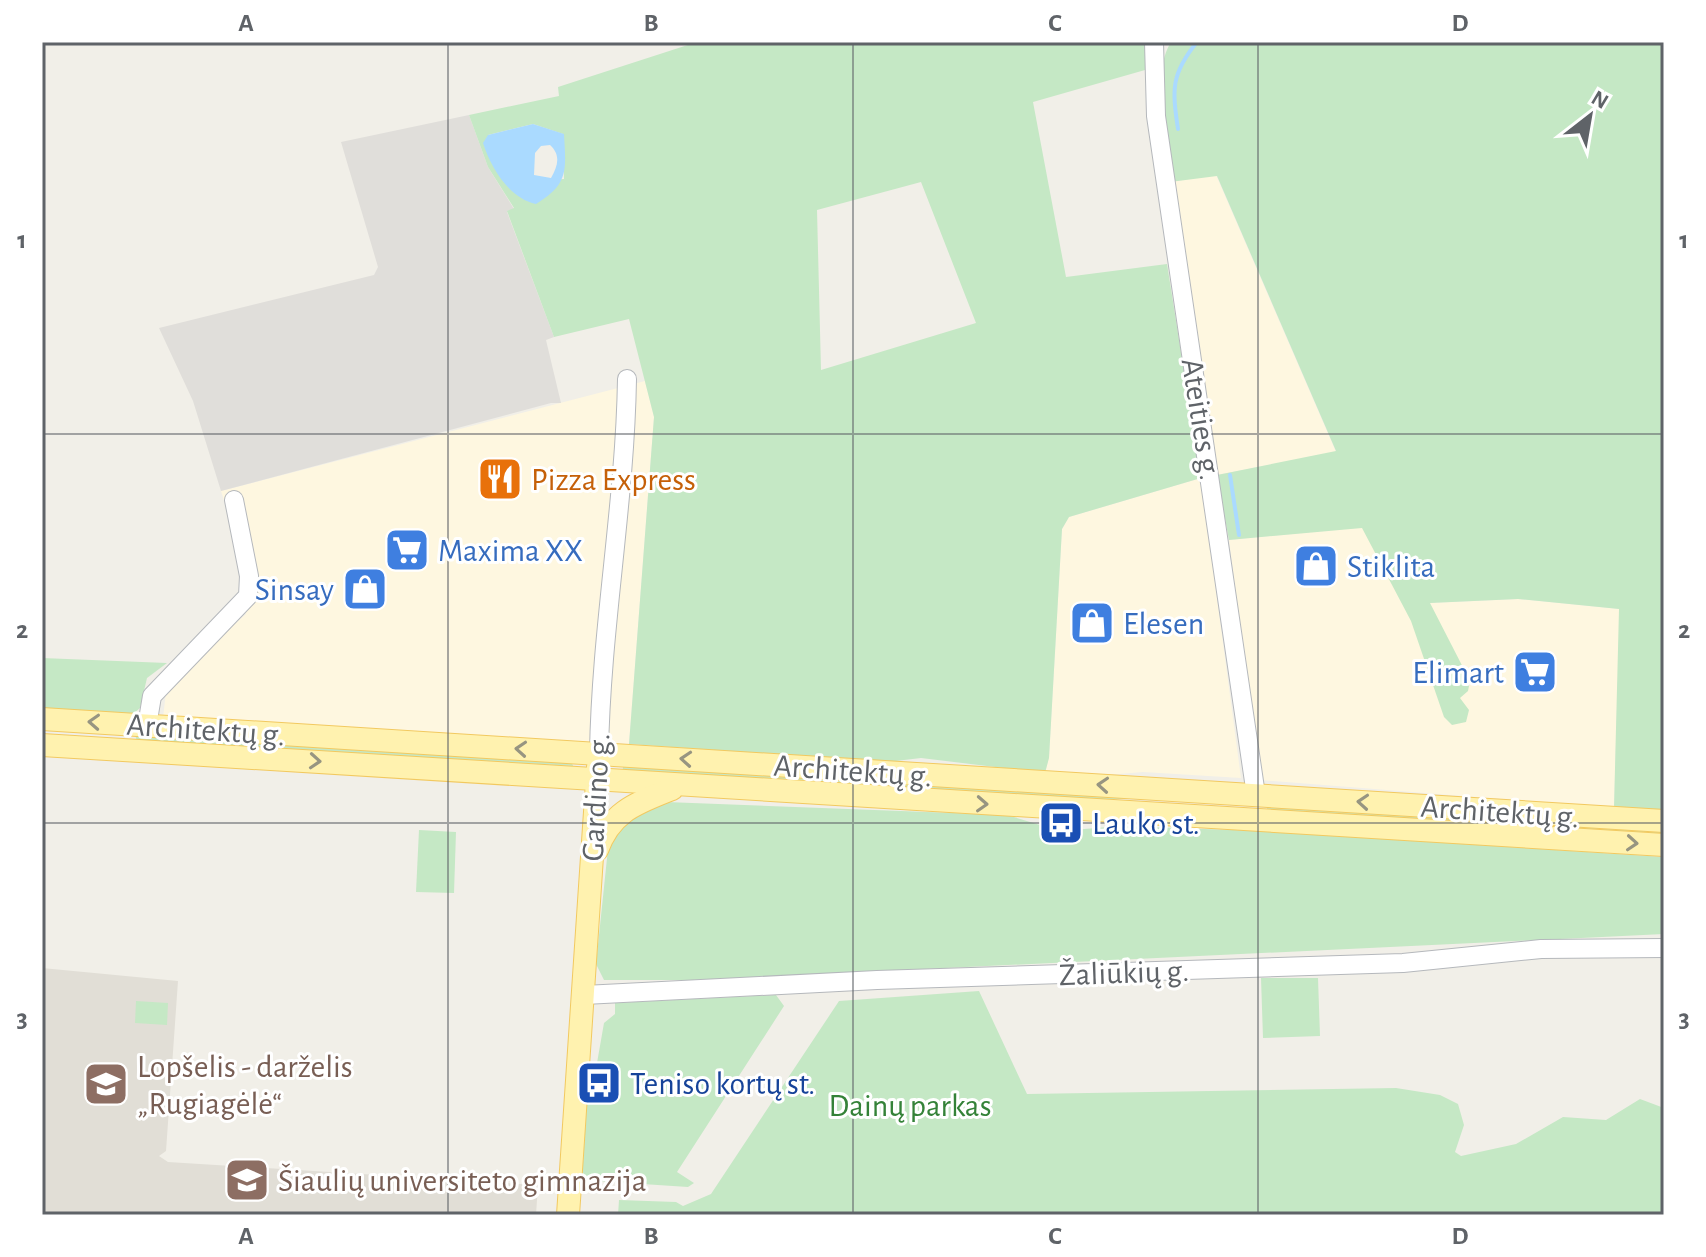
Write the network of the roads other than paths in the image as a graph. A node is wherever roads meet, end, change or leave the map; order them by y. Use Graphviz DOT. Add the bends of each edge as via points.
graph roads {
  1 [pos="1154,42"];
  2 [pos="627,379"];
  3 [pos="234,500"];
  4 [pos="42,719"];
  5 [pos="137,725"];
  6 [pos="42,745"];
  7 [pos="125,750"];
  8 [pos="599,753"];
  9 [pos="597,781"];
  10 [pos="681,786"];
  11 [pos="1256,795"];
  12 [pos="1258,820"];
  13 [pos="1664,821"];
  14 [pos="1664,845"];
  15 [pos="592,866"];
  16 [pos="1664,948"];
  17 [pos="584,995"];
  18 [pos="568,1215"];
  1 -- 11 [label="street, Ateities g." via="1156,116"];
  2 -- 8 [label="street, Gardino g."];
  3 -- 5 [label="street" via="248,596 152,696"];
  5 -- 4 [label="main road, Architektų g., one-way"];
  5 -- 7 [label="main road"];
  8 -- 5 [label="main road, Architektų g., one-way"];
  6 -- 7 [label="main road, Architektų g."];
  7 -- 9 [label="main road, Architektų g., one-way"];
  8 -- 9 [label="main road, Gardino g."];
  11 -- 8 [label="main road, Architektų g., one-way"];
  9 -- 10 [label="main road, Architektų g."];
  9 -- 15 [label="main road, Gardino g."];
  10 -- 12 [label="main road, Architektų g., one-way"];
  10 -- 15 [label="main road" via="616,816 601,838"];
  11 -- 12 [label="main road"];
  13 -- 11 [label="main road, Architektų g., one-way"];
  12 -- 14 [label="main road, Architektų g., one-way"];
  15 -- 17 [label="main road, Gardino g."];
  16 -- 17 [label="street, Žaliūkių g." via="1541,949 1403,963"];
  17 -- 18 [label="main road, Gardino g."];
}
